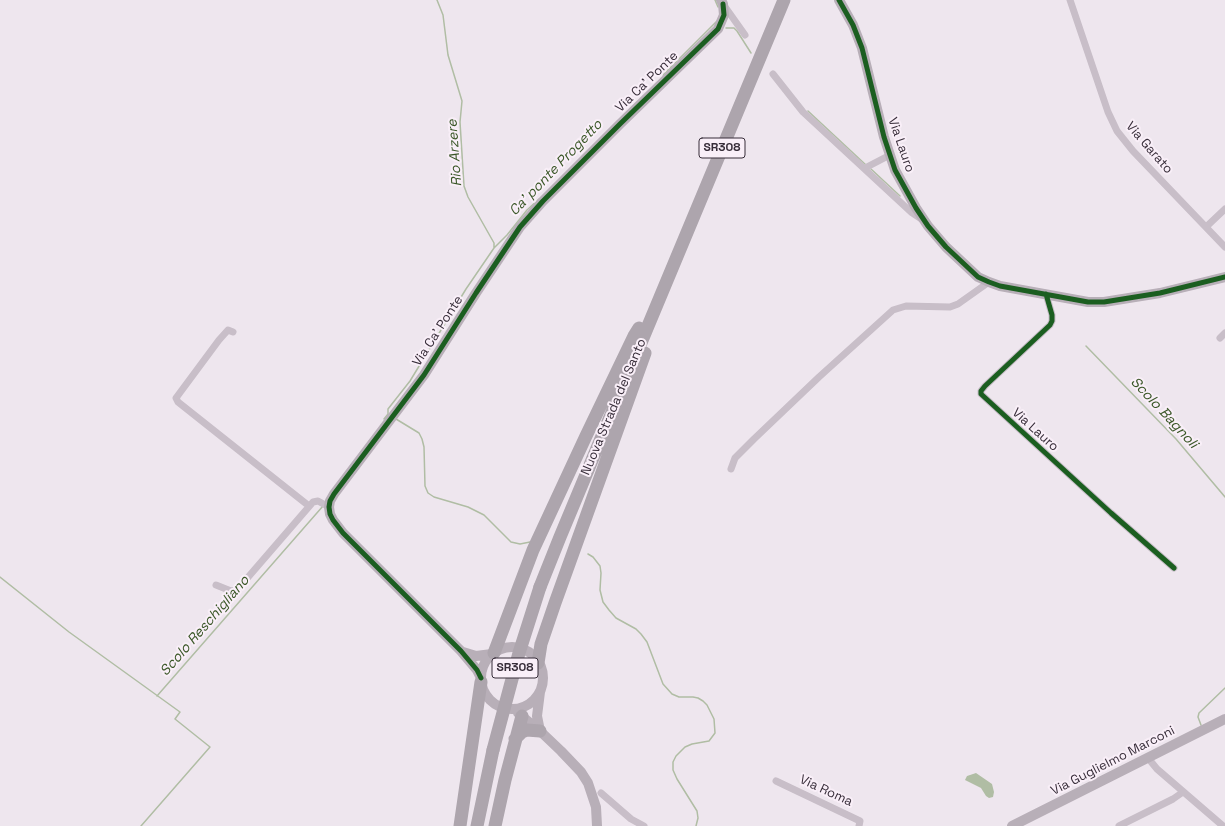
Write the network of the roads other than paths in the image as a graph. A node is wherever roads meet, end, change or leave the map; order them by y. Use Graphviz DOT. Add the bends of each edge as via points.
graph roads {
  1 [pos="784,0"];
  2 [pos="839,0"];
  3 [pos="1070,0"];
  4 [pos="722,2"];
  5 [pos="737,24"];
  6 [pos="721,25"];
  7 [pos="745,35"];
  8 [pos="773,74"];
  9 [pos="890,155"];
  10 [pos="865,168"];
  11 [pos="1225,209"];
  12 [pos="923,220"];
  13 [pos="1206,227"];
  14 [pos="1225,248"];
  15 [pos="1225,277"];
  16 [pos="989,282"];
  17 [pos="1046,294"];
  18 [pos="660,297"];
  19 [pos="233,332"];
  20 [pos="731,469"];
  21 [pos="309,506"];
  22 [pos="329,507"];
  23 [pos="1174,568"];
  24 [pos="216,585"];
  25 [pos="461,651"];
  26 [pos="493,653"];
  27 [pos="538,662"];
  28 [pos="481,680"];
  29 [pos="540,690"];
  30 [pos="520,710"];
  31 [pos="1225,719"];
  32 [pos="540,732"];
  33 [pos="515,739"];
  34 [pos="1148,758"];
  35 [pos="776,781"];
  36 [pos="1183,792"];
  37 [pos="601,793"];
  38 [pos="460,826"];
  39 [pos="477,826"];
  40 [pos="495,826"];
  41 [pos="597,826"];
  42 [pos="644,826"];
  43 [pos="859,826"];
  44 [pos="1012,826"];
  45 [pos="1119,826"];
  46 [pos="1223,826"];
  1 -- 18 [label="highway, Nuova Strada del Santo / SR308"];
  2 -- 9 [label="street, Via Lauro" via="862,48"];
  3 -- 13 [label="street, Via Garato" via="1108,112 1117,131"];
  4 -- 5 [label="street"];
  4 -- 6 [label="street" via="724,15"];
  5 -- 6 [label="street" via="732,22"];
  5 -- 7 [label="street"];
  6 -- 22 [label="street, Via Ca' Ponte" via="543,201 520,227 424,375 334,494"];
  8 -- 10 [label="street, Via Lauro" via="803,112"];
  9 -- 10 [label="street, Via Lauro"];
  9 -- 12 [label="street, Via Lauro" via="895,170"];
  10 -- 12 [label="street, Via Lauro" via="911,212"];
  11 -- 13 [label="street"];
  12 -- 16 [label="street, Via Lauro" via="968,268"];
  13 -- 14 [label="street, Via Garato"];
  15 -- 17 [label="street, Via Lauro" via="1110,302 1088,302"];
  16 -- 17 [label="street, Via Lauro"];
  16 -- 20 [label="street" via="950,307 906,306 893,310 754,439 735,458"];
  17 -- 23 [label="street, Via Lauro" via="1052,315 1050,325 985,386 981,394 1111,514"];
  18 -- 26 [label="highway" via="634,336 586,436 533,550"];
  18 -- 27 [label="highway" via="649,343 543,637"];
  18 -- 39 [label="highway, Nuova Strada del Santo / SR308, bridge" via="540,587 493,750"];
  19 -- 21 [label="street" via="228,330 219,340 176,398"];
  21 -- 22 [label="street" via="318,501"];
  21 -- 24 [label="street" via="237,590 231,591"];
  22 -- 25 [label="street" via="333,520 343,533"];
  25 -- 26 [label="street" via="476,656"];
  25 -- 28 [label="street" via="477,670"];
  26 -- 27 [label="street" via="500,649 515,647 528,652"];
  26 -- 28 [label="street" via="484,665"];
  27 -- 29 [label="street" via="542,679"];
  28 -- 30 [label="street" via="486,696 491,701 505,708"];
  28 -- 38 [label="highway"];
  29 -- 30 [label="street" via="533,701"];
  29 -- 32 [label="street" via="537,716"];
  30 -- 32 [label="street"];
  30 -- 33 [label="highway"];
  31 -- 34 [label="street, Via Guglielmo Marconi"];
  32 -- 33 [label="highway" via="527,730"];
  32 -- 41 [label="street" via="588,783 596,807"];
  33 -- 40 [label="highway"];
  34 -- 36 [label="street"];
  34 -- 44 [label="street, Via Guglielmo Marconi"];
  35 -- 43 [label="street, Via Roma" via="860,821"];
  36 -- 45 [label="street"];
  36 -- 46 [label="street"];
  37 -- 42 [label="street" via="631,819"];
}
